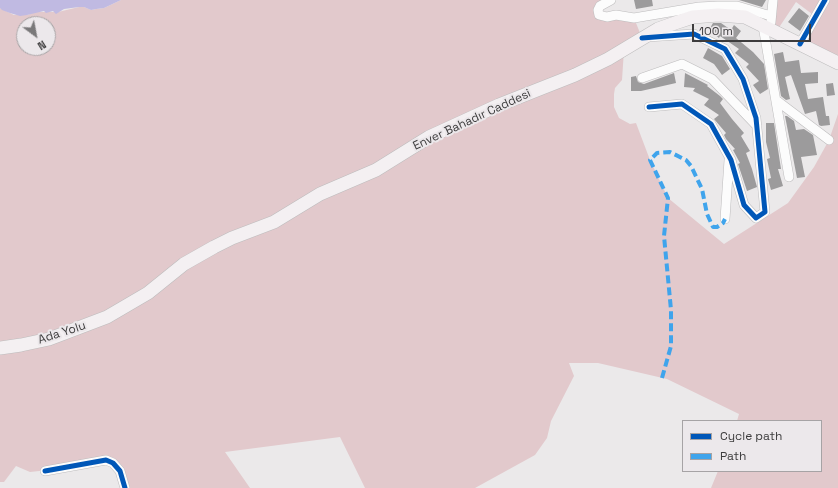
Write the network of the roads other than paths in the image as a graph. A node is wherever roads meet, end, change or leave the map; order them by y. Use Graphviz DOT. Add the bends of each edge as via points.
graph roads {
  1 [pos="612,0"];
  2 [pos="773,0"];
  3 [pos="825,0"];
  4 [pos="768,24"];
  5 [pos="642,38"];
  6 [pos="800,44"];
  7 [pos="838,63"];
  8 [pos="642,78"];
  9 [pos="776,100"];
  10 [pos="649,107"];
  11 [pos="757,126"];
  12 [pos="829,140"];
  13 [pos="729,156"];
  14 [pos="789,177"];
  15 [pos="725,218"];
  16 [pos="122,310"];
  17 [pos="0,348"];
  18 [pos="45,471"];
  19 [pos="125,488"];
  1 -- 4 [label="street" via="600,6 599,15 634,18 699,7 737,6"];
  2 -- 4 [label="street"];
  3 -- 6 [label="street"];
  4 -- 5 [label="main road, Enver Bahadır Caddesi" via="745,17 699,16 669,25"];
  4 -- 6 [label="main road, Enver Bahadır Caddesi"];
  4 -- 9 [label="street"];
  5 -- 11 [label="street" via="694,34 725,49 743,79"];
  5 -- 16 [label="main road, Enver Bahadır Caddesi" via="591,68 499,105 429,137 370,172 320,194 274,222 214,247 184,264"];
  6 -- 7 [label="main road, Enver Bahadır Caddesi"];
  8 -- 11 [label="street" via="682,64 712,79"];
  9 -- 12 [label="street"];
  9 -- 14 [label="street"];
  10 -- 13 [label="street" via="682,104 711,124"];
  11 -- 13 [label="street" via="766,212 756,218 744,205"];
  13 -- 15 [label="street"];
  16 -- 17 [label="main road, Ada Yolu" via="49,339"];
  18 -- 19 [label="street" via="106,460 120,471"];
}
